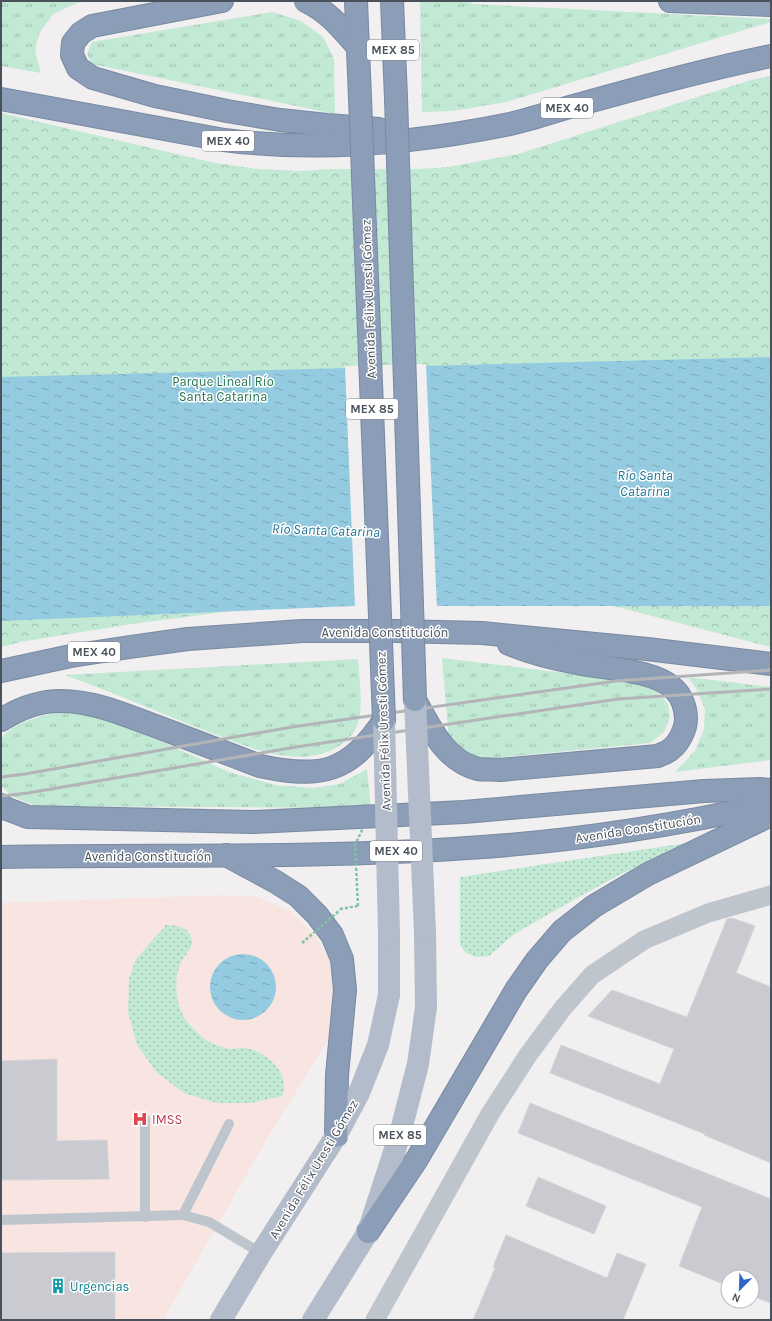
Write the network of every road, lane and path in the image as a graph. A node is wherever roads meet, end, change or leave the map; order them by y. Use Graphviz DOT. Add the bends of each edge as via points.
graph roads {
  1 [pos="222,1"];
  2 [pos="306,1"];
  3 [pos="356,1"];
  4 [pos="392,1"];
  5 [pos="670,1"];
  6 [pos="771,6"];
  7 [pos="358,47"];
  8 [pos="771,56"];
  9 [pos="1,99"];
  10 [pos="458,134"];
  11 [pos="482,633"];
  12 [pos="771,664"];
  13 [pos="1,671"];
  14 [pos="415,700"];
  15 [pos="1,720"];
  16 [pos="384,720"];
  17 [pos="771,790"];
  18 [pos="771,804"];
  19 [pos="1,805"];
  20 [pos="771,815"];
  21 [pos="225,855"];
  22 [pos="1,857"];
  23 [pos="771,896"];
  24 [pos="358,906"];
  25 [pos="302,943"];
  26 [pos="145,1119"];
  27 [pos="229,1124"];
  28 [pos="336,1136"];
  29 [pos="183,1215"];
  30 [pos="145,1216"];
  31 [pos="1,1220"];
  32 [pos="368,1232"];
  33 [pos="261,1253"];
  34 [pos="221,1320"];
  35 [pos="313,1320"];
  36 [pos="375,1320"];
  1 -- 10 [label="highway" via="92,26 81,33 73,43 72,55 78,68 93,78 155,96 228,111 327,125"];
  2 -- 7 [label="highway" via="331,17"];
  3 -- 7 [label="highway, MEX 85"];
  4 -- 14 [label="highway, MEX 85, bridge"];
  5 -- 6 [label="highway"];
  7 -- 16 [label="highway, Avenida Félix Uresti Gómez / MEX 85, bridge"];
  8 -- 10 [label="highway, MEX 40" via="674,79 512,123"];
  9 -- 10 [label="highway, MEX 40" via="259,145 338,145"];
  11 -- 12 [label="highway, Avenida Constitución / MEX 40"];
  11 -- 13 [label="highway, Avenida Constitución / MEX 40" via="302,632 188,640 71,656"];
  11 -- 14 [label="highway" via="542,655 578,664 635,672 659,679 674,689 684,704 686,721 680,738 672,749 658,756 500,770 478,769 462,763 447,751"];
  14 -- 32 [label="main road, MEX 85, bridge" via="426,1007 418,1064 400,1134"];
  15 -- 16 [label="highway" via="16,710 35,704 84,702 113,710 260,766 302,772 331,768 346,761 358,753"];
  16 -- 28 [label="main road, Avenida Félix Uresti Gómez / MEX 85, bridge" via="389,995 378,1046 359,1093"];
  17 -- 19 [label="highway" via="704,791 464,812 252,822 28,817"];
  18 -- 21 [label="highway, Avenida Constitución / MEX 40" via="670,825 566,840 467,848"];
  20 -- 32 [label="highway" via="648,874 594,906 562,931 516,990 417,1159"];
  21 -- 22 [label="highway, Avenida Constitución / MEX 40"];
  21 -- 28 [label="highway" via="298,896 332,935 342,959 345,990 337,1075"];
  23 -- 36 [label="street" via="708,913 644,940 592,975 563,1008 490,1114"];
  24 -- 25 [label="path, bridge" via="340,910"];
  26 -- 30 [label="lane"];
  27 -- 29 [label="lane"];
  28 -- 33 [label="main road, Avenida Félix Uresti Gómez / MEX 85"];
  29 -- 30 [label="lane"];
  29 -- 33 [label="lane" via="210,1222"];
  30 -- 31 [label="lane"];
  32 -- 35 [label="main road, MEX 85"];
  33 -- 34 [label="main road, Avenida Félix Uresti Gómez / MEX 85"];
}
